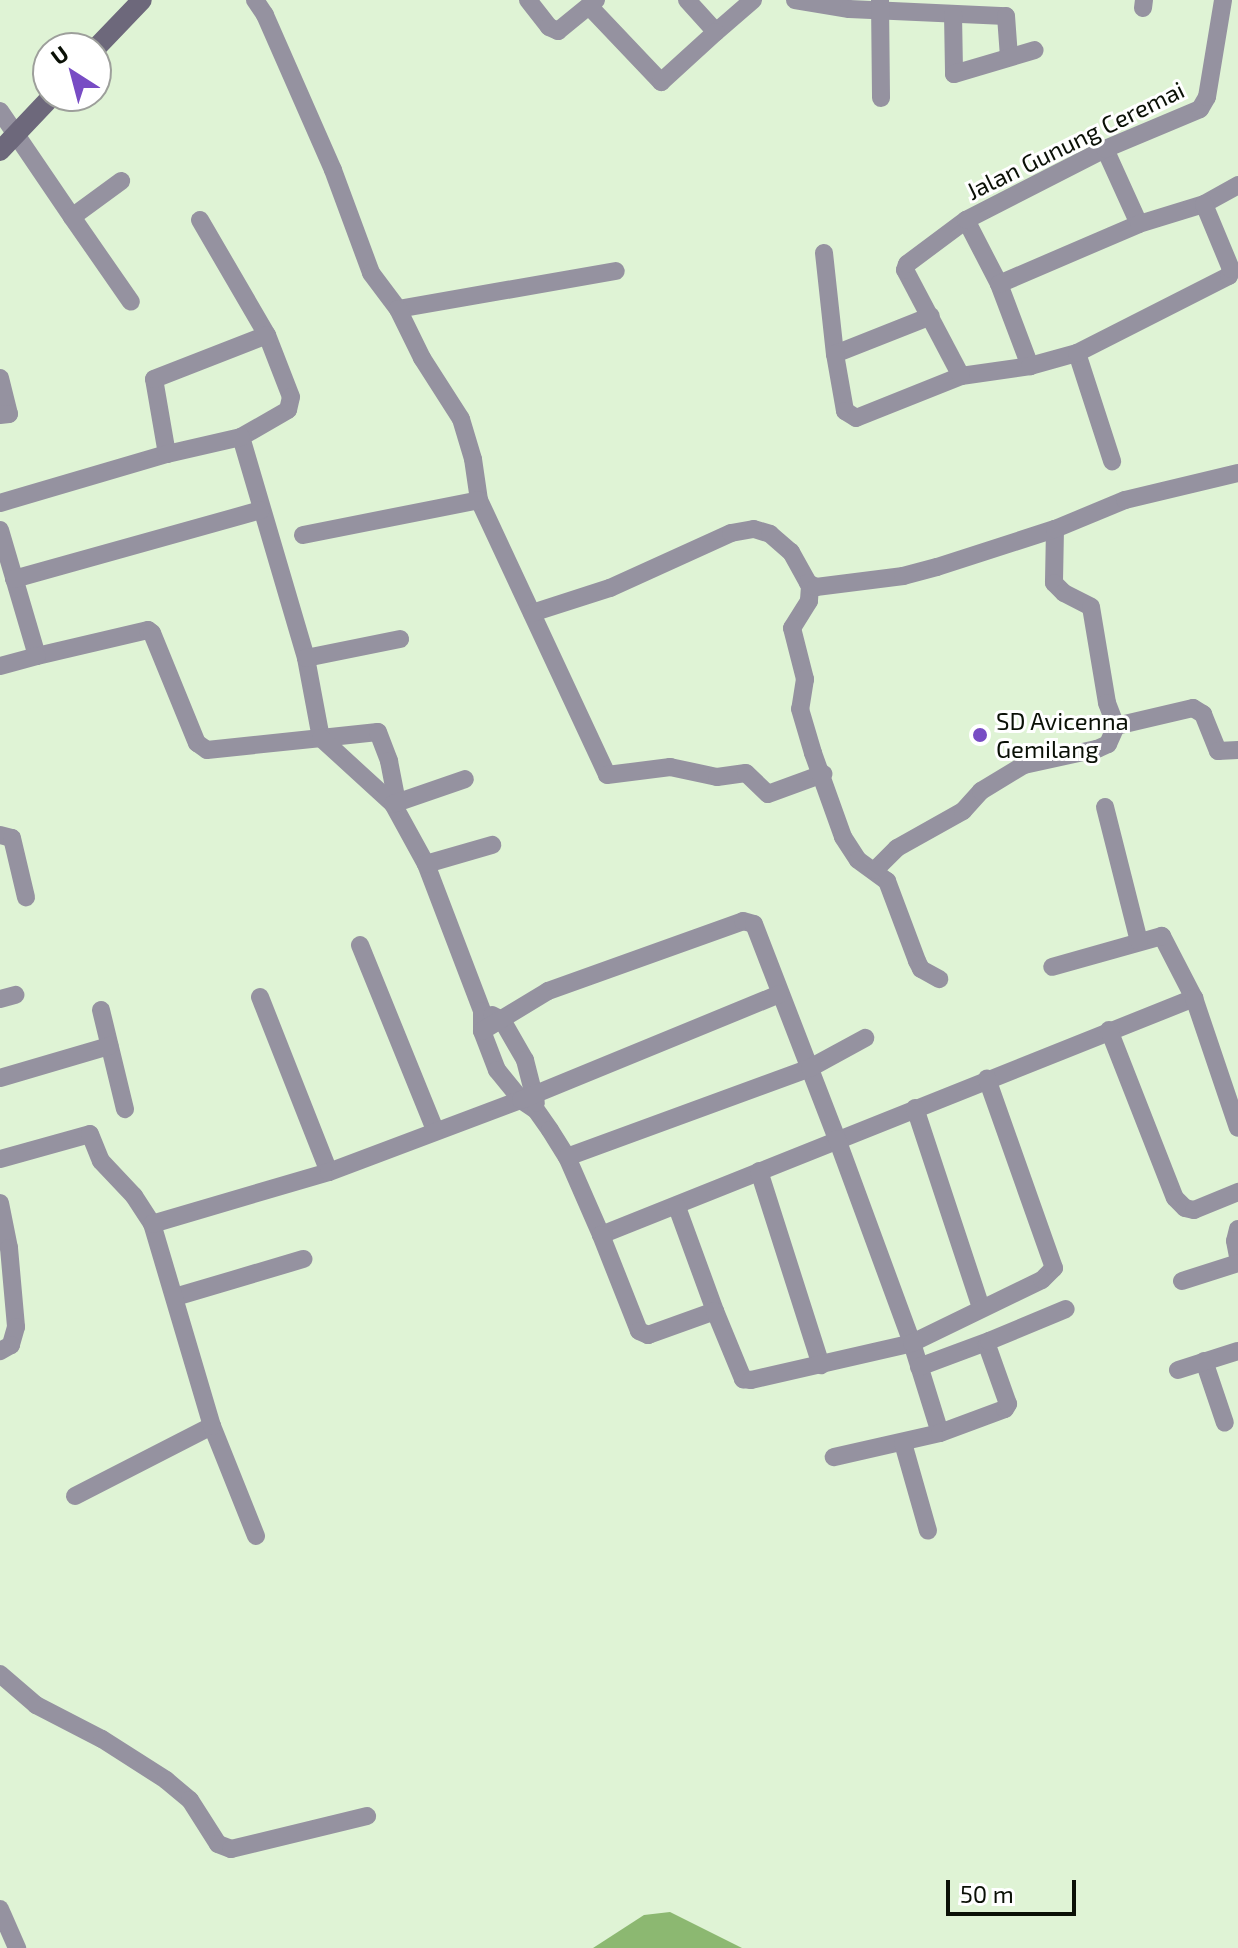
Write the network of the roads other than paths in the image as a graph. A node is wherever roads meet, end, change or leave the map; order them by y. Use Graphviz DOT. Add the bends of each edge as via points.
graph roads {
  1 [pos="142,0"];
  2 [pos="255,0"];
  3 [pos="528,0"];
  4 [pos="687,0"];
  5 [pos="753,0"];
  6 [pos="795,0"];
  7 [pos="1223,0"];
  8 [pos="593,3"];
  9 [pos="880,5"];
  10 [pos="953,14"];
  11 [pos="111,32"];
  12 [pos="716,32"];
  13 [pos="1035,50"];
  14 [pos="1009,57"];
  15 [pos="881,98"];
  16 [pos="0,111"];
  17 [pos="37,112"];
  18 [pos="15,136"];
  19 [pos="1105,149"];
  20 [pos="0,151"];
  21 [pos="121,181"];
  22 [pos="1238,185"];
  23 [pos="1204,204"];
  24 [pos="72,217"];
  25 [pos="200,220"];
  26 [pos="966,220"];
  27 [pos="1139,224"];
  28 [pos="824,253"];
  29 [pos="616,271"];
  30 [pos="999,284"];
  31 [pos="131,302"];
  32 [pos="398,309"];
  33 [pos="931,316"];
  34 [pos="267,335"];
  35 [pos="1077,353"];
  36 [pos="835,354"];
  37 [pos="1030,366"];
  38 [pos="961,376"];
  39 [pos="0,378"];
  40 [pos="0,415"];
  41 [pos="241,437"];
  42 [pos="167,454"];
  43 [pos="1112,461"];
  44 [pos="1238,473"];
  45 [pos="479,500"];
  46 [pos="0,503"];
  47 [pos="261,510"];
  48 [pos="1055,529"];
  49 [pos="0,530"];
  50 [pos="303,535"];
  51 [pos="14,579"];
  52 [pos="810,586"];
  53 [pos="532,613"];
  54 [pos="400,639"];
  55 [pos="37,656"];
  56 [pos="306,658"];
  57 [pos="0,666"];
  58 [pos="1116,726"];
  59 [pos="321,738"];
  60 [pos="1238,750"];
  61 [pos="823,774"];
  62 [pos="465,779"];
  63 [pos="395,803"];
  64 [pos="1105,807"];
  65 [pos="0,835"];
  66 [pos="492,845"];
  67 [pos="426,864"];
  68 [pos="875,870"];
  69 [pos="26,897"];
  70 [pos="1139,941"];
  71 [pos="360,945"];
  72 [pos="1052,967"];
  73 [pos="939,979"];
  74 [pos="779,994"];
  75 [pos="260,997"];
  76 [pos="1194,998"];
  77 [pos="101,1010"];
  78 [pos="482,1011"];
  79 [pos="502,1020"];
  80 [pos="1109,1030"];
  81 [pos="482,1031"];
  82 [pos="865,1038"];
  83 [pos="109,1046"];
  84 [pos="810,1068"];
  85 [pos="1229,1073"];
  86 [pos="0,1078"];
  87 [pos="987,1079"];
  88 [pos="531,1101"];
  89 [pos="915,1108"];
  90 [pos="125,1109"];
  91 [pos="1238,1128"];
  92 [pos="435,1130"];
  93 [pos="837,1139"];
  94 [pos="567,1157"];
  95 [pos="0,1159"];
  96 [pos="759,1171"];
  97 [pos="329,1172"];
  98 [pos="1238,1192"];
  99 [pos="0,1203"];
  100 [pos="677,1207"];
  101 [pos="152,1224"];
  102 [pos="1238,1229"];
  103 [pos="601,1235"];
  104 [pos="4,1250"];
  105 [pos="1238,1256"];
  106 [pos="303,1259"];
  107 [pos="1238,1263"];
  108 [pos="1182,1281"];
  109 [pos="175,1297"];
  110 [pos="981,1307"];
  111 [pos="1066,1309"];
  112 [pos="715,1311"];
  113 [pos="989,1341"];
  114 [pos="912,1343"];
  115 [pos="0,1351"];
  116 [pos="1238,1351"];
  117 [pos="1204,1361"];
  118 [pos="821,1365"];
  119 [pos="919,1367"];
  120 [pos="1178,1370"];
  121 [pos="1225,1423"];
  122 [pos="212,1426"];
  123 [pos="940,1433"];
  124 [pos="903,1443"];
  125 [pos="834,1457"];
  126 [pos="75,1496"];
  127 [pos="928,1531"];
  128 [pos="256,1536"];
  129 [pos="0,1674"];
  130 [pos="367,1816"];
  131 [pos="0,1909"];
  132 [pos="17,1948"];
  1 -- 11 [label="street"];
  2 -- 32 [label="street" via="333,170 371,273"];
  3 -- 8 [label="street" via="558,31"];
  4 -- 12 [label="street"];
  5 -- 12 [label="street"];
  6 -- 9 [label="street"];
  7 -- 19 [label="street, Jalan Gunung Ceremai" via="1207,97 1200,109"];
  8 -- 12 [label="street" via="661,82"];
  9 -- 10 [label="street"];
  9 -- 15 [label="street"];
  10 -- 14 [label="street" via="1006,16"];
  10 -- 14 [label="street" via="954,74"];
  13 -- 14 [label="street"];
  16 -- 18 [label="street"];
  17 -- 18 [label="street"];
  18 -- 20 [label="street"];
  18 -- 24 [label="street"];
  19 -- 26 [label="street, Jalan Gunung Ceremai"];
  19 -- 27 [label="street"];
  21 -- 24 [label="street"];
  22 -- 23 [label="street"];
  23 -- 27 [label="street"];
  23 -- 35 [label="street" via="1231,269 1229,276"];
  24 -- 31 [label="street"];
  25 -- 34 [label="street"];
  26 -- 30 [label="street"];
  26 -- 33 [label="street, Jalan Gunung Ceremai" via="907,264 905,270"];
  27 -- 30 [label="street"];
  28 -- 36 [label="street"];
  29 -- 32 [label="street"];
  30 -- 37 [label="street"];
  32 -- 45 [label="street" via="461,419"];
  33 -- 36 [label="street"];
  33 -- 38 [label="street, Jalan Gunung Ceremai"];
  34 -- 41 [label="street" via="291,404"];
  34 -- 42 [label="street" via="154,379"];
  35 -- 37 [label="street"];
  35 -- 43 [label="street"];
  36 -- 38 [label="street" via="845,411 856,418"];
  37 -- 38 [label="street"];
  39 -- 40 [label="street" via="9,414"];
  41 -- 42 [label="street"];
  41 -- 47 [label="street"];
  42 -- 46 [label="street"];
  44 -- 48 [label="street" via="1125,500"];
  45 -- 50 [label="street"];
  45 -- 53 [label="street"];
  47 -- 51 [label="street"];
  47 -- 56 [label="street"];
  48 -- 52 [label="street" via="903,576"];
  48 -- 58 [label="street" via="1054,583 1091,607 1107,703"];
  49 -- 51 [label="street"];
  51 -- 55 [label="street"];
  52 -- 53 [label="street" via="791,552 770,534 754,529 731,533 610,588"];
  52 -- 61 [label="street" via="809,601 792,628 805,679 800,709"];
  53 -- 61 [label="street" via="607,775 670,767 717,777 746,773 768,794"];
  54 -- 56 [label="street"];
  55 -- 57 [label="street"];
  55 -- 59 [label="street" via="148,630 192,735 207,750"];
  56 -- 59 [label="street"];
  58 -- 60 [label="street" via="1193,708 1203,714 1218,751"];
  58 -- 68 [label="street" via="1108,744 1097,749 1024,765 981,791 963,811 897,848"];
  59 -- 63 [label="street"];
  59 -- 63 [label="street" via="378,732"];
  61 -- 68 [label="street" via="843,837 858,860"];
  62 -- 63 [label="street"];
  63 -- 67 [label="street"];
  64 -- 70 [label="street"];
  65 -- 69 [label="street" via="14,842"];
  66 -- 67 [label="street"];
  67 -- 78 [label="street"];
  68 -- 73 [label="street" via="887,881 921,969"];
  70 -- 72 [label="street"];
  70 -- 76 [label="street" via="1162,936"];
  71 -- 92 [label="street"];
  74 -- 79 [label="street" via="754,924 743,921 548,991"];
  74 -- 84 [label="street"];
  74 -- 88 [label="street"];
  75 -- 97 [label="street"];
  76 -- 80 [label="street"];
  76 -- 85 [label="street"];
  77 -- 83 [label="street"];
  78 -- 79 [label="street"];
  78 -- 81 [label="street"];
  79 -- 81 [label="street"];
  79 -- 88 [label="street" via="525,1060"];
  80 -- 87 [label="street"];
  80 -- 98 [label="street" via="1175,1198 1194,1210"];
  81 -- 88 [label="street" via="497,1070"];
  82 -- 84 [label="street"];
  83 -- 86 [label="street"];
  83 -- 90 [label="street"];
  84 -- 93 [label="street"];
  84 -- 94 [label="street"];
  85 -- 91 [label="street"];
  87 -- 89 [label="street"];
  87 -- 110 [label="street" via="1054,1268 1042,1280"];
  88 -- 92 [label="street"];
  88 -- 94 [label="street"];
  89 -- 93 [label="street"];
  89 -- 110 [label="street"];
  92 -- 97 [label="street"];
  93 -- 96 [label="street"];
  93 -- 114 [label="street"];
  94 -- 103 [label="street"];
  95 -- 101 [label="street" via="90,1134 101,1161"];
  96 -- 100 [label="street"];
  96 -- 118 [label="street"];
  97 -- 101 [label="street"];
  99 -- 104 [label="street"];
  100 -- 103 [label="street"];
  100 -- 112 [label="street"];
  101 -- 109 [label="street"];
  102 -- 105 [label="street"];
  103 -- 112 [label="street" via="644,1335"];
  104 -- 115 [label="street" via="16,1327 11,1345"];
  106 -- 109 [label="street"];
  107 -- 108 [label="street"];
  109 -- 122 [label="street"];
  110 -- 114 [label="street"];
  111 -- 113 [label="street"];
  112 -- 118 [label="street" via="743,1379"];
  113 -- 119 [label="street"];
  113 -- 123 [label="street" via="1008,1404"];
  114 -- 118 [label="street"];
  114 -- 119 [label="street"];
  116 -- 117 [label="street"];
  117 -- 120 [label="street"];
  117 -- 121 [label="street"];
  119 -- 123 [label="street"];
  122 -- 126 [label="street"];
  122 -- 128 [label="street"];
  123 -- 124 [label="street"];
  124 -- 125 [label="street"];
  124 -- 127 [label="street"];
  129 -- 130 [label="street" via="36,1705 166,1780 190,1800 218,1844 231,1849"];
  131 -- 132 [label="street"];
}
